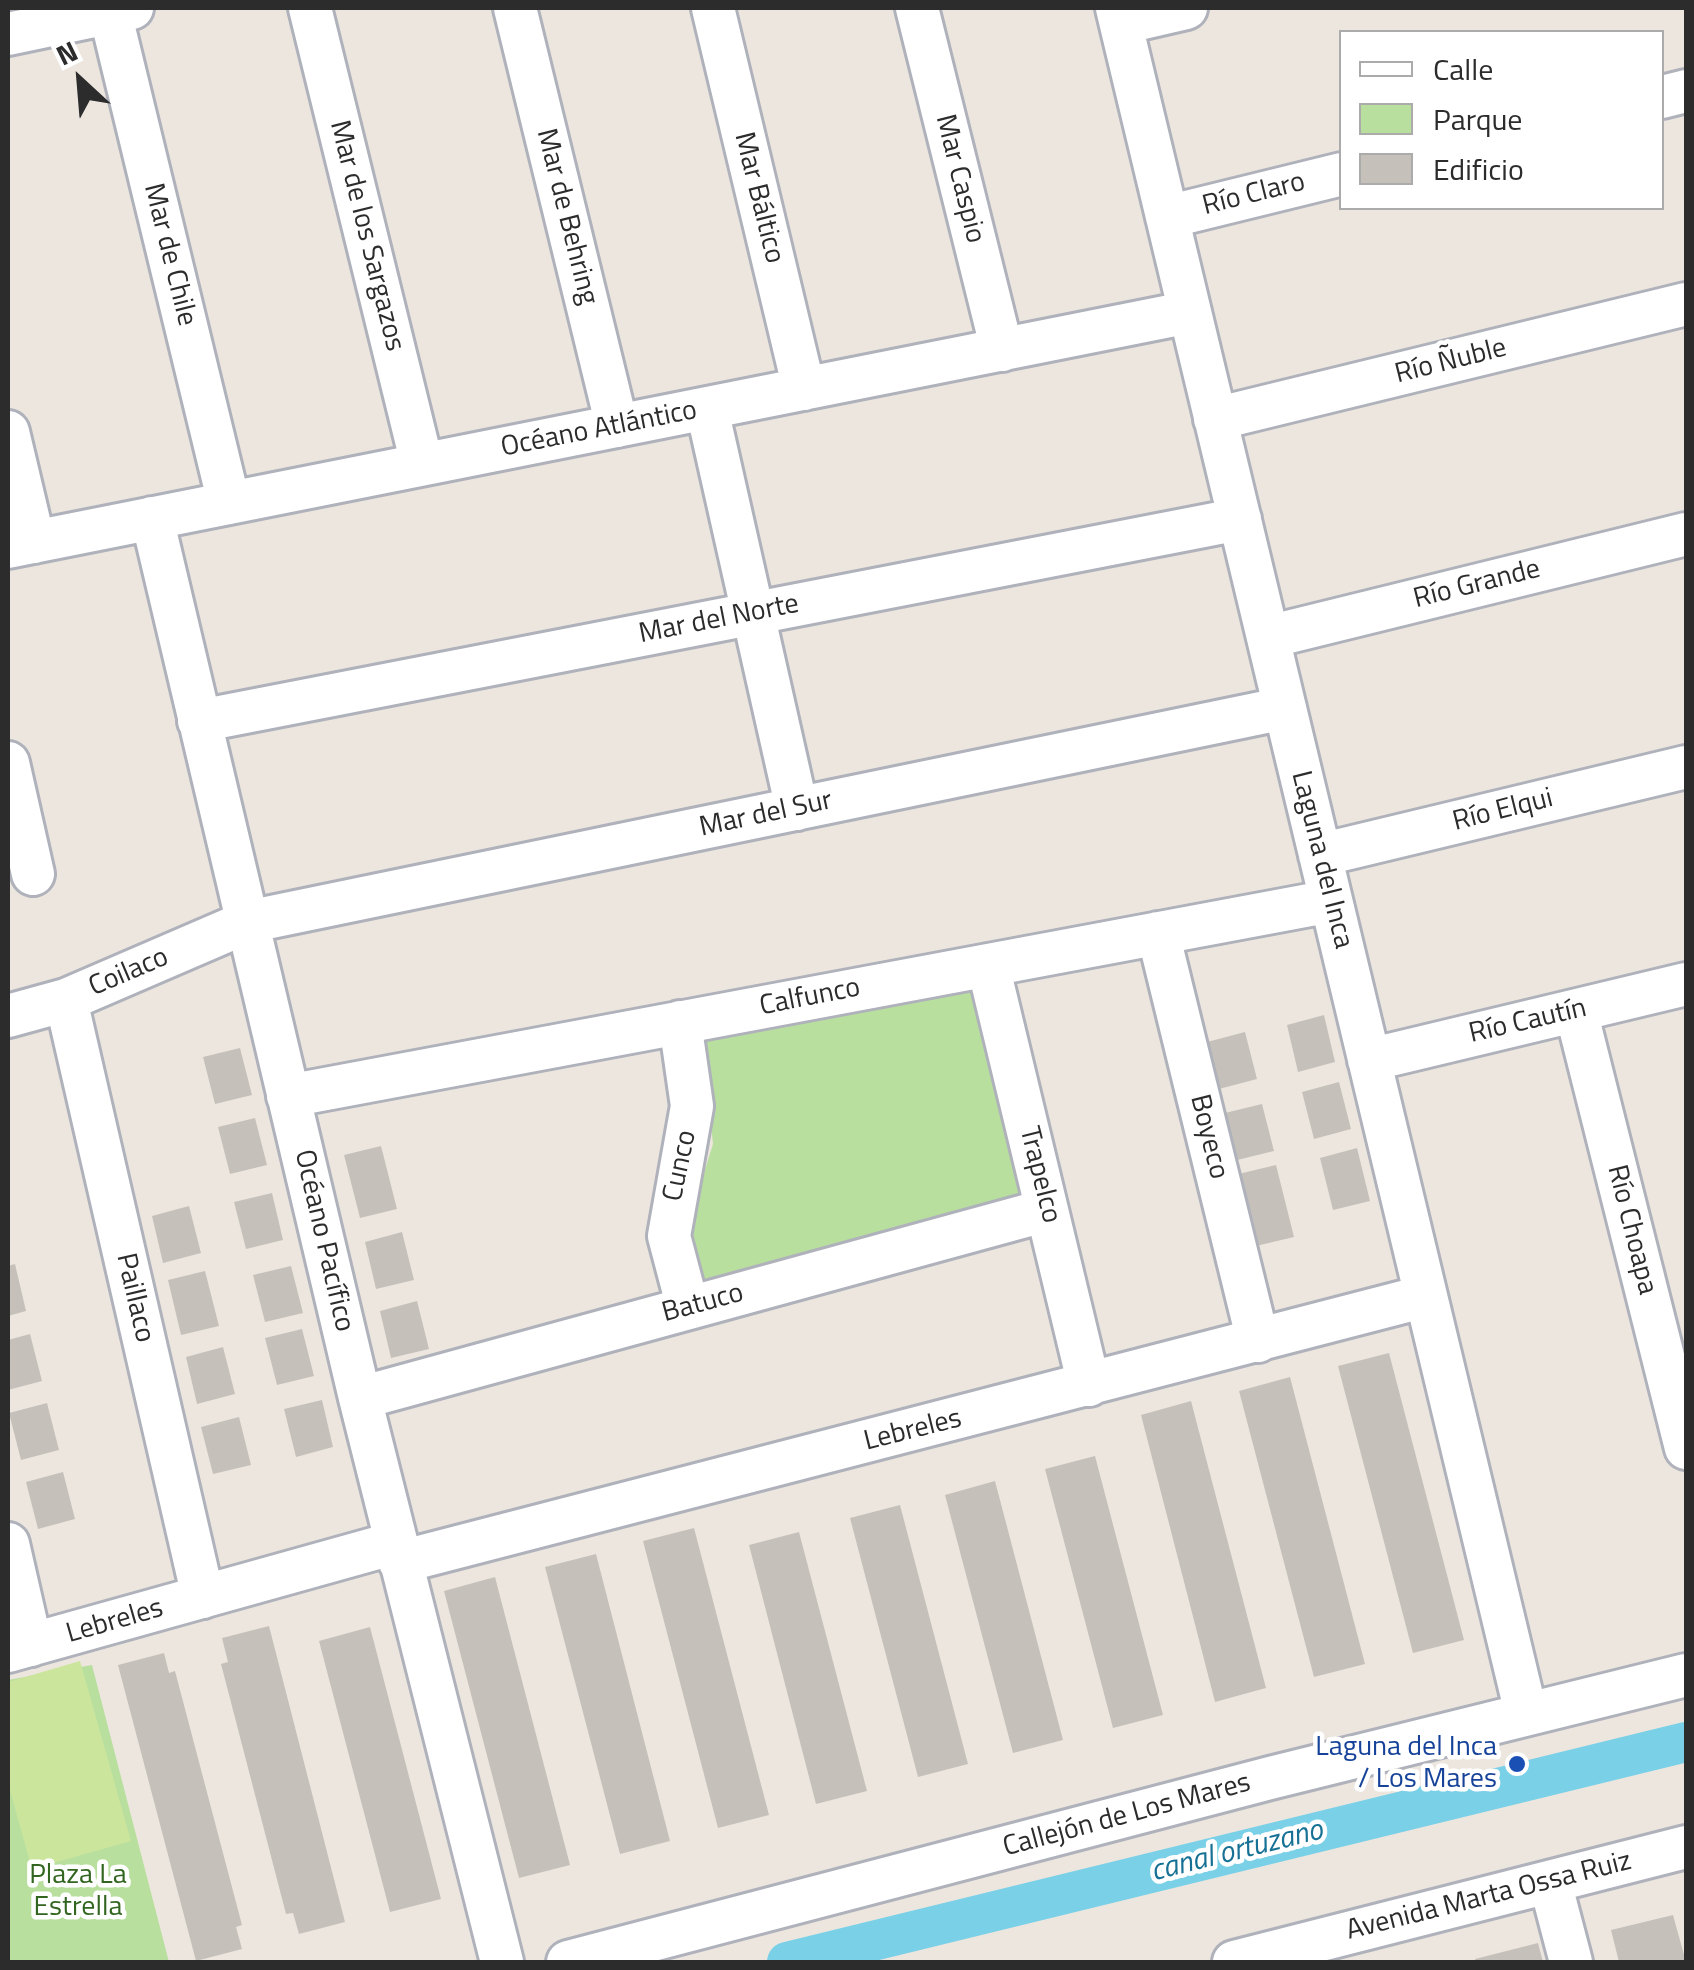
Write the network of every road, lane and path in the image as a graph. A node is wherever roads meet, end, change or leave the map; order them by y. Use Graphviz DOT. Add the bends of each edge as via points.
graph roads {
  1 [pos="310,8"];
  2 [pos="515,8"];
  3 [pos="712,8"];
  4 [pos="917,8"];
  5 [pos="1186,8"];
  6 [pos="117,9"];
  7 [pos="1119,15"];
  8 [pos="8,34"];
  9 [pos="1339,175"];
  10 [pos="1166,216"];
  11 [pos="1686,304"];
  12 [pos="1190,312"];
  13 [pos="1002,350"];
  14 [pos="804,389"];
  15 [pos="706,408"];
  16 [pos="1215,419"];
  17 [pos="617,426"];
  18 [pos="8,432"];
  19 [pos="422,464"];
  20 [pos="228,503"];
  21 [pos="152,518"];
  22 [pos="1240,518"];
  23 [pos="1686,534"];
  24 [pos="21,544"];
  25 [pos="753,613"];
  26 [pos="1268,636"];
  27 [pos="1285,708"];
  28 [pos="199,722"];
  29 [pos="8,763"];
  30 [pos="1686,767"];
  31 [pos="797,808"];
  32 [pos="1320,855"];
  33 [pos="33,874"];
  34 [pos="1331,901"];
  35 [pos="247,922"];
  36 [pos="1158,933"];
  37 [pos="988,965"];
  38 [pos="1686,984"];
  39 [pos="66,1000"];
  40 [pos="1576,1011"];
  41 [pos="8,1016"];
  42 [pos="680,1022"];
  43 [pos="1370,1060"];
  44 [pos="288,1096"];
  45 [pos="1048,1210"];
  46 [pos="1426,1296"];
  47 [pos="688,1308"];
  48 [pos="1258,1342"];
  49 [pos="1089,1386"];
  50 [pos="360,1398"];
  51 [pos="1686,1448"];
  52 [pos="8,1544"];
  53 [pos="397,1552"];
  54 [pos="203,1597"];
  55 [pos="19,1648"];
  56 [pos="1686,1675"];
  57 [pos="1526,1713"];
  58 [pos="1686,1847"];
  59 [pos="1550,1882"];
  60 [pos="502,1962"];
  61 [pos="568,1962"];
  62 [pos="1234,1962"];
  63 [pos="1571,1962"];
  1 -- 19 [label="street, Mar de los Sargazos"];
  2 -- 17 [label="street, Mar de Behring"];
  3 -- 14 [label="street, Mar Báltico"];
  4 -- 13 [label="street, Mar Caspio"];
  5 -- 7 [label="street"];
  6 -- 8 [label="street"];
  6 -- 20 [label="street, Mar de Chile"];
  7 -- 10 [label="street, Laguna del Inca"];
  9 -- 10 [label="street, Río Claro"];
  10 -- 12 [label="street, Laguna del Inca"];
  11 -- 16 [label="street, Río Ñuble"];
  12 -- 13 [label="street, Océano Atlántico"];
  12 -- 16 [label="street, Laguna del Inca"];
  13 -- 14 [label="street, Océano Atlántico"];
  14 -- 15 [label="street, Océano Atlántico"];
  15 -- 17 [label="street, Océano Atlántico"];
  15 -- 25 [label="street"];
  16 -- 22 [label="street, Laguna del Inca"];
  17 -- 19 [label="street, Océano Atlántico"];
  18 -- 24 [label="street"];
  19 -- 20 [label="street, Océano Atlántico"];
  20 -- 21 [label="street, Océano Atlántico"];
  21 -- 24 [label="street, Océano Atlántico"];
  21 -- 28 [label="street, Océano Pacífico"];
  22 -- 25 [label="street, Mar del Norte"];
  22 -- 26 [label="street, Laguna del Inca"];
  23 -- 26 [label="street, Río Grande"];
  25 -- 28 [label="street, Mar del Norte"];
  25 -- 31 [label="street"];
  26 -- 27 [label="street, Laguna del Inca"];
  27 -- 31 [label="street, Mar del Sur"];
  27 -- 32 [label="street, Laguna del Inca"];
  28 -- 35 [label="street, Océano Pacífico"];
  29 -- 33 [label="street"];
  30 -- 32 [label="street, Río Elqui"];
  31 -- 35 [label="street, Mar del Sur"];
  32 -- 34 [label="street, Laguna del Inca"];
  34 -- 36 [label="street, Calfunco"];
  34 -- 43 [label="street, Laguna del Inca"];
  35 -- 39 [label="street, Coilaco"];
  35 -- 44 [label="street, Océano Pacífico"];
  36 -- 37 [label="street, Calfunco"];
  36 -- 48 [label="street, Boyeco"];
  37 -- 42 [label="street, Calfunco"];
  37 -- 45 [label="street, Trapelco"];
  38 -- 40 [label="street, Río Cautín"];
  39 -- 41 [label="street, Coilaco"];
  39 -- 54 [label="street, Paillaco"];
  40 -- 43 [label="street, Río Cautín"];
  40 -- 51 [label="street, Río Choapa"];
  42 -- 44 [label="street, Calfunco"];
  42 -- 47 [label="street, Cunco" via="692,1106 669,1236"];
  43 -- 46 [label="street, Laguna del Inca"];
  44 -- 50 [label="street, Océano Pacífico"];
  45 -- 47 [label="street, Batuco"];
  45 -- 49 [label="street, Trapelco"];
  46 -- 48 [label="street, Lebreles"];
  46 -- 57 [label="street, Laguna del Inca"];
  47 -- 50 [label="street, Batuco"];
  48 -- 49 [label="street, Lebreles"];
  49 -- 53 [label="street, Lebreles"];
  50 -- 53 [label="street, Océano Pacífico"];
  52 -- 55 [label="street"];
  53 -- 54 [label="street, Lebreles"];
  53 -- 60 [label="street, Océano Pacífico"];
  54 -- 55 [label="street, Lebreles"];
  56 -- 57 [label="street, Callejón de Los Mares"];
  57 -- 61 [label="street, Callejón de Los Mares"];
  58 -- 59 [label="street, Avenida Marta Ossa Ruiz"];
  59 -- 62 [label="street, Avenida Marta Ossa Ruiz"];
  59 -- 63 [label="street"];
}
